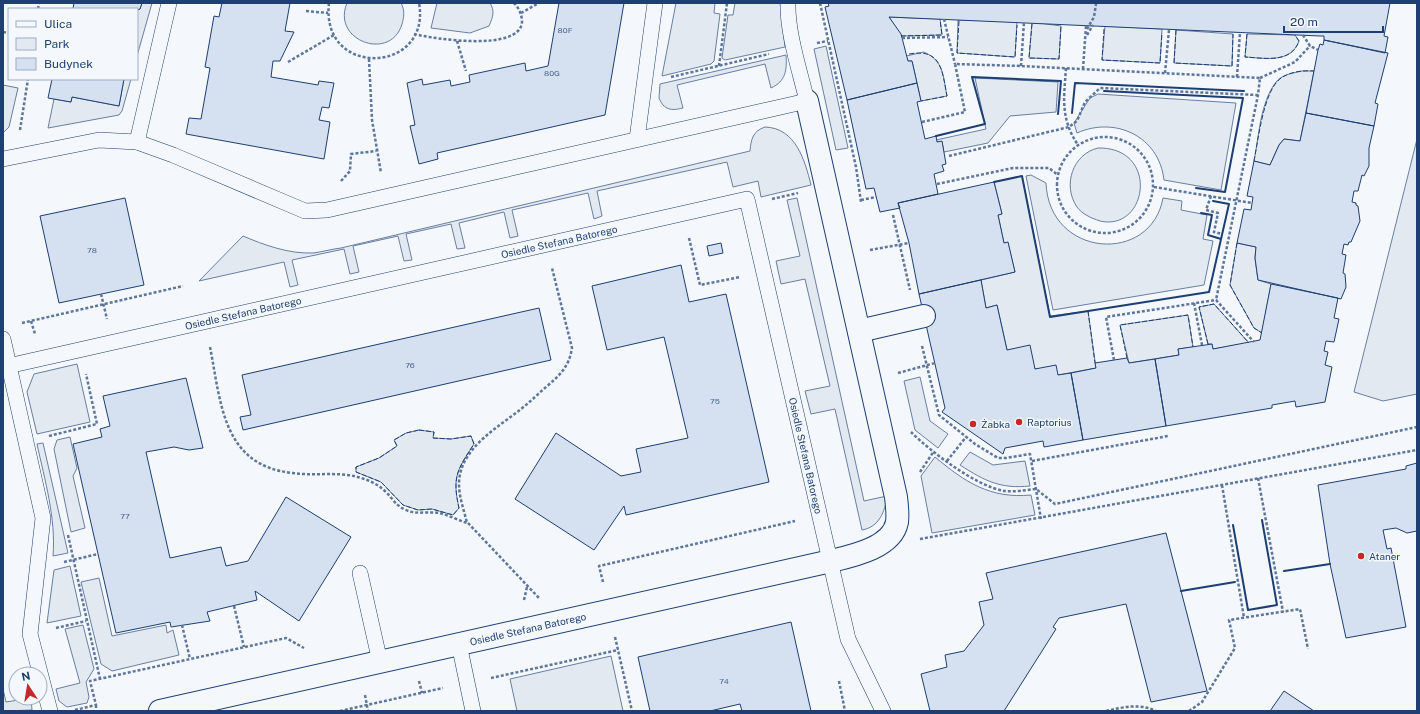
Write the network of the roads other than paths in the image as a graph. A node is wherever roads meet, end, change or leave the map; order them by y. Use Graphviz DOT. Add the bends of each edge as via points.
graph roads {
  1 [pos="169,3"];
  2 [pos="655,3"];
  3 [pos="788,3"];
  4 [pos="806,101"];
  5 [pos="637,139"];
  6 [pos="137,142"];
  7 [pos="3,159"];
  8 [pos="920,317"];
  9 [pos="859,331"];
  10 [pos="3,339"];
  11 [pos="8,366"];
  12 [pos="831,561"];
  13 [pos="360,573"];
  14 [pos="459,644"];
  15 [pos="380,662"];
  16 [pos="50,711"];
  17 [pos="160,711"];
  18 [pos="473,711"];
  19 [pos="883,711"];
  1 -- 6 [label="lane"];
  2 -- 5 [label="lane"];
  3 -- 4 [label="lane" via="794,48"];
  4 -- 5 [label="lane"];
  4 -- 9 [label="street"];
  5 -- 6 [label="lane" via="327,210 305,211"];
  6 -- 7 [label="lane" via="99,140"];
  8 -- 9 [label="street"];
  9 -- 12 [label="street" via="896,497 897,522 890,536 875,548"];
  10 -- 11 [label="lane"];
  11 -- 12 [label="lane, Osiedle Stefana Batorego" via="747,199"];
  11 -- 16 [label="lane" via="43,518 30,634"];
  12 -- 14 [label="street, Osiedle Stefana Batorego"];
  12 -- 19 [label="lane, Osiedle Stefana Batorego" via="848,639"];
  13 -- 15 [label="lane"];
  14 -- 15 [label="street, Osiedle Stefana Batorego"];
  14 -- 18 [label="lane, Osiedle Stefana Batorego"];
  15 -- 17 [label="street, Osiedle Stefana Batorego"];
}
